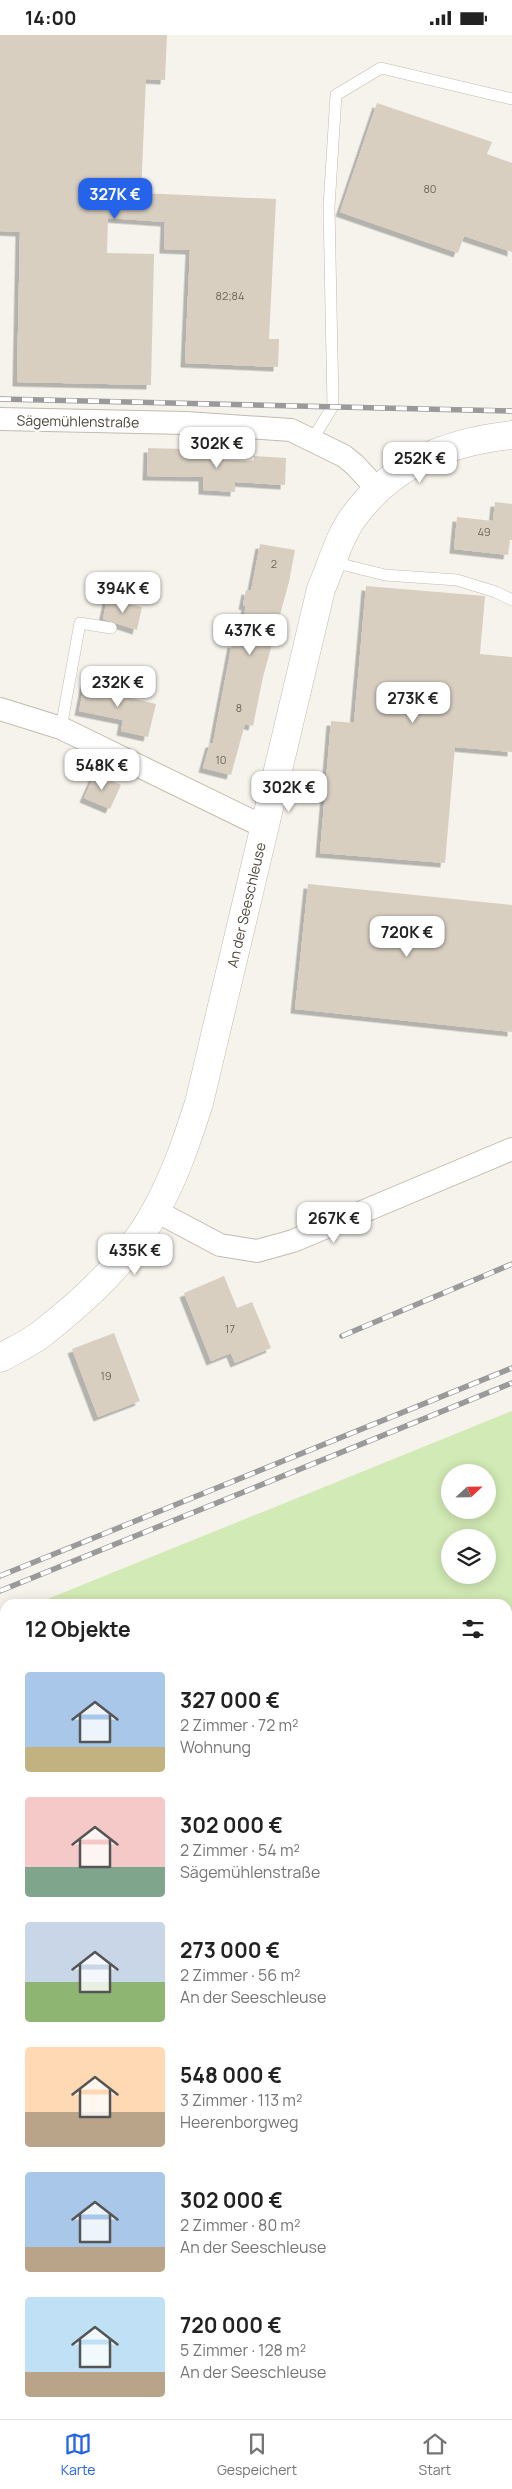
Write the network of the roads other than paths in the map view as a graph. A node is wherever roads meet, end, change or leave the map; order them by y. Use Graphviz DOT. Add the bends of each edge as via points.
graph roads {
  1 [pos="512,99"];
  2 [pos="0,419"];
  3 [pos="512,435"];
  4 [pos="312,440"];
  5 [pos="378,490"];
  6 [pos="332,562"];
  7 [pos="512,600"];
  8 [pos="111,628"];
  9 [pos="0,709"];
  10 [pos="61,728"];
  11 [pos="264,827"];
  12 [pos="512,1149"];
  13 [pos="156,1211"];
  14 [pos="0,1358"];
  1 -- 4 [label="lane" via="381,68 336,95 329,207 333,406"];
  2 -- 4 [label="street, Sägemühlenstraße" via="186,423 291,430"];
  3 -- 5 [label="street" via="445,448 411,464"];
  4 -- 5 [label="street, Sägemühlenstraße" via="344,456"];
  5 -- 6 [label="street, An der Seeschleuse" via="351,520"];
  6 -- 7 [label="lane" via="385,575 457,580"];
  6 -- 11 [label="street, An der Seeschleuse" via="322,589"];
  8 -- 10 [label="lane" via="80,623"];
  9 -- 10 [label="street"];
  10 -- 11 [label="street"];
  11 -- 13 [label="street, An der Seeschleuse" via="199,1103"];
  12 -- 13 [label="street" via="294,1241 257,1251 220,1245"];
  13 -- 14 [label="street, An der Seeschleuse" via="128,1253 84,1297 38,1336"];
}
